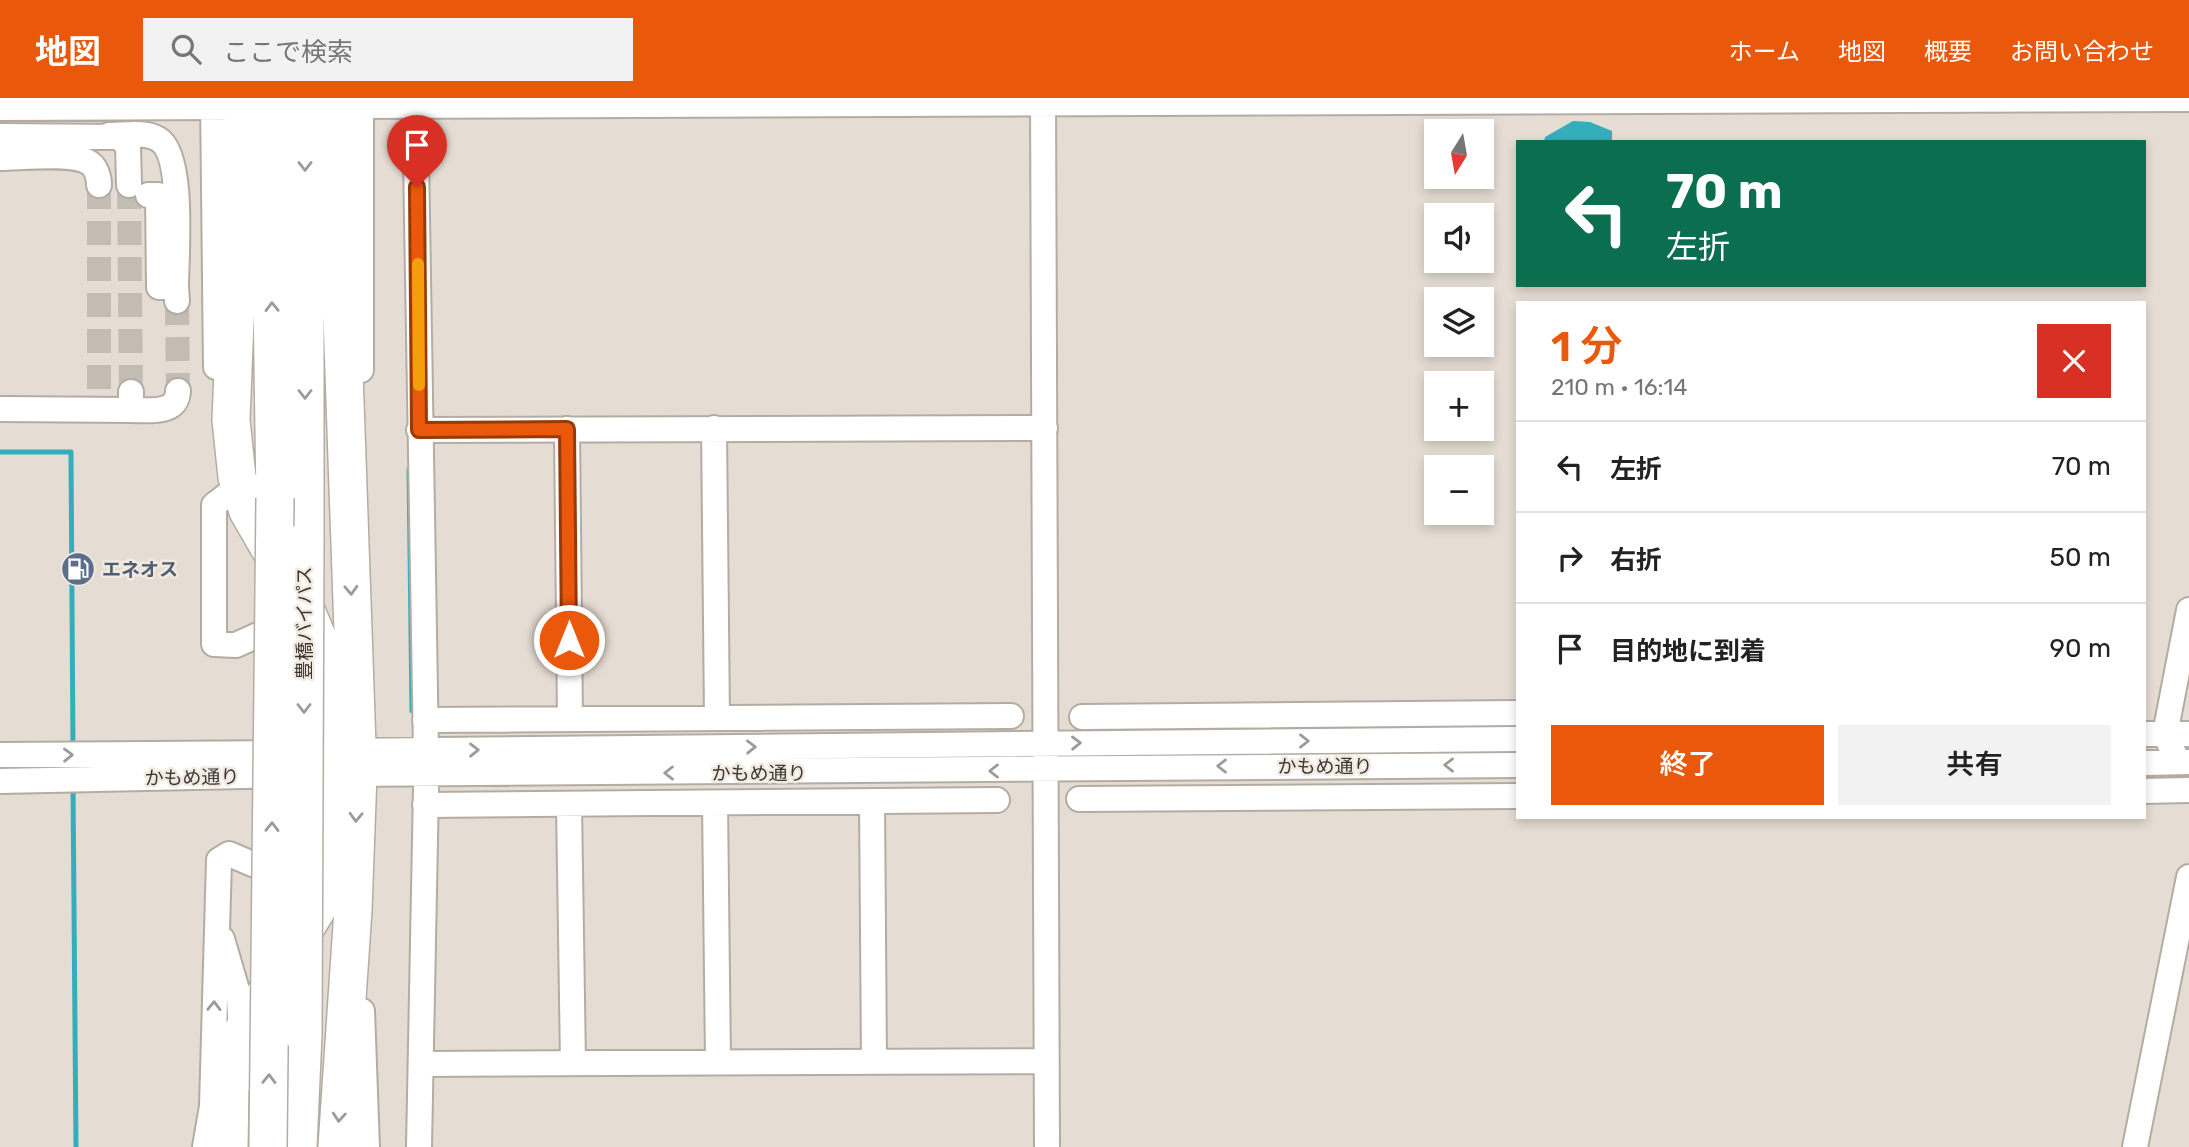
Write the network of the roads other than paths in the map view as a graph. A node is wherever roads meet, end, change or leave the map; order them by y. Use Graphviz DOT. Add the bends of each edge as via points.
graph roads {
  1 [pos="270,98"];
  2 [pos="305,98"];
  3 [pos="2189,99"];
  4 [pos="1043,101"];
  5 [pos="351,102"];
  6 [pos="416,102"];
  7 [pos="226,103"];
  8 [pos="0,108"];
  9 [pos="109,135"];
  10 [pos="0,136"];
  11 [pos="0,158"];
  12 [pos="99,186"];
  13 [pos="178,391"];
  14 [pos="0,409"];
  15 [pos="714,428"];
  16 [pos="1045,428"];
  17 [pos="567,429"];
  18 [pos="419,430"];
  19 [pos="238,474"];
  20 [pos="2189,610"];
  21 [pos="307,613"];
  22 [pos="1516,713"];
  23 [pos="1011,716"];
  24 [pos="790,717"];
  25 [pos="1082,717"];
  26 [pos="717,718"];
  27 [pos="570,719"];
  28 [pos="425,720"];
  29 [pos="2166,734"];
  30 [pos="1516,739"];
  31 [pos="1044,743"];
  32 [pos="791,746"];
  33 [pos="0,755"];
  34 [pos="2185,758"];
  35 [pos="426,762"];
  36 [pos="344,763"];
  37 [pos="2146,763"];
  38 [pos="1516,765"];
  39 [pos="1044,771"];
  40 [pos="789,773"];
  41 [pos="0,781"];
  42 [pos="2189,790"];
  43 [pos="2146,791"];
  44 [pos="1516,796"];
  45 [pos="1079,799"];
  46 [pos="997,800"];
  47 [pos="872,801"];
  48 [pos="789,802"];
  49 [pos="715,803"];
  50 [pos="569,804"];
  51 [pos="425,805"];
  52 [pos="2189,877"];
  53 [pos="327,886"];
  54 [pos="216,920"];
  55 [pos="351,927"];
  56 [pos="241,1034"];
  57 [pos="1046,1061"];
  58 [pos="718,1062"];
  59 [pos="874,1062"];
  60 [pos="573,1063"];
  61 [pos="421,1064"];
  62 [pos="205,1147"];
  63 [pos="229,1147"];
  64 [pos="268,1147"];
  65 [pos="298,1147"];
  66 [pos="337,1147"];
  67 [pos="367,1147"];
  68 [pos="419,1147"];
  69 [pos="1047,1147"];
  70 [pos="2135,1147"];
  64 -- 1 [label="highway, 豊橋バイパス, one-way, bridge" via="275,498"];
  2 -- 65 [label="highway, 豊橋バイパス, one-way, bridge" via="303,1034"];
  3 -- 4 [label="street"];
  4 -- 6 [label="street"];
  4 -- 16 [label="street"];
  5 -- 6 [label="street"];
  5 -- 36 [label="highway, one-way" via="336,144 348,522"];
  6 -- 18 [label="street"];
  7 -- 8 [label="street"];
  7 -- 19 [label="highway" via="234,292 231,420"];
  9 -- 9 [label="street" via="149,135 161,140 168,151 175,179 176,294 159,287 158,195 138,190 128,146"];
  9 -- 10 [label="street"];
  11 -- 12 [label="street" via="80,160 94,167"];
  13 -- 14 [label="street" via="174,403 164,410 131,401"];
  15 -- 16 [label="street"];
  15 -- 17 [label="street"];
  15 -- 26 [label="street"];
  16 -- 31 [label="street"];
  17 -- 18 [label="street"];
  17 -- 27 [label="street"];
  18 -- 28 [label="street"];
  19 -- 21 [label="highway" via="248,511"];
  19 -- 21 [label="street" via="214,505 214,644 236,645"];
  20 -- 29 [label="street"];
  21 -- 36 [label="highway" via="328,663"];
  22 -- 25 [label="street"];
  23 -- 24 [label="street"];
  24 -- 26 [label="street"];
  24 -- 32 [label="street"];
  26 -- 27 [label="street"];
  27 -- 28 [label="street"];
  28 -- 35 [label="street"];
  29 -- 34 [label="street"];
  31 -- 30 [label="street, かもめ通り, one-way"];
  31 -- 32 [label="street, かもめ通り"];
  31 -- 39 [label="street"];
  35 -- 32 [label="street, かもめ通り, one-way"];
  33 -- 36 [label="street, かもめ通り, one-way"];
  34 -- 37 [label="street"];
  35 -- 36 [label="street, かもめ通り"];
  40 -- 35 [label="street, かもめ通り, one-way"];
  35 -- 51 [label="street"];
  36 -- 41 [label="street, かもめ通り"];
  36 -- 53 [label="highway"];
  36 -- 55 [label="highway, one-way"];
  38 -- 39 [label="street, かもめ通り, one-way"];
  39 -- 40 [label="street, かもめ通り, one-way"];
  39 -- 57 [label="street"];
  40 -- 48 [label="street"];
  42 -- 43 [label="street"];
  44 -- 45 [label="street"];
  46 -- 47 [label="street"];
  47 -- 48 [label="street"];
  47 -- 59 [label="street"];
  48 -- 49 [label="street"];
  49 -- 50 [label="street"];
  49 -- 58 [label="street"];
  50 -- 51 [label="street"];
  50 -- 60 [label="street"];
  51 -- 61 [label="street"];
  52 -- 70 [label="street"];
  53 -- 54 [label="street" via="312,888 223,855 216,873"];
  53 -- 56 [label="highway"];
  54 -- 56 [label="street" via="239,997"];
  62 -- 54 [label="street, one-way" via="212,1106"];
  55 -- 66 [label="highway, one-way"];
  55 -- 67 [label="street" via="361,946"];
  56 -- 63 [label="highway" via="230,1090"];
  57 -- 59 [label="street"];
  57 -- 69 [label="street"];
  58 -- 59 [label="street"];
  58 -- 60 [label="street"];
  60 -- 61 [label="street"];
  61 -- 68 [label="street"];
}
